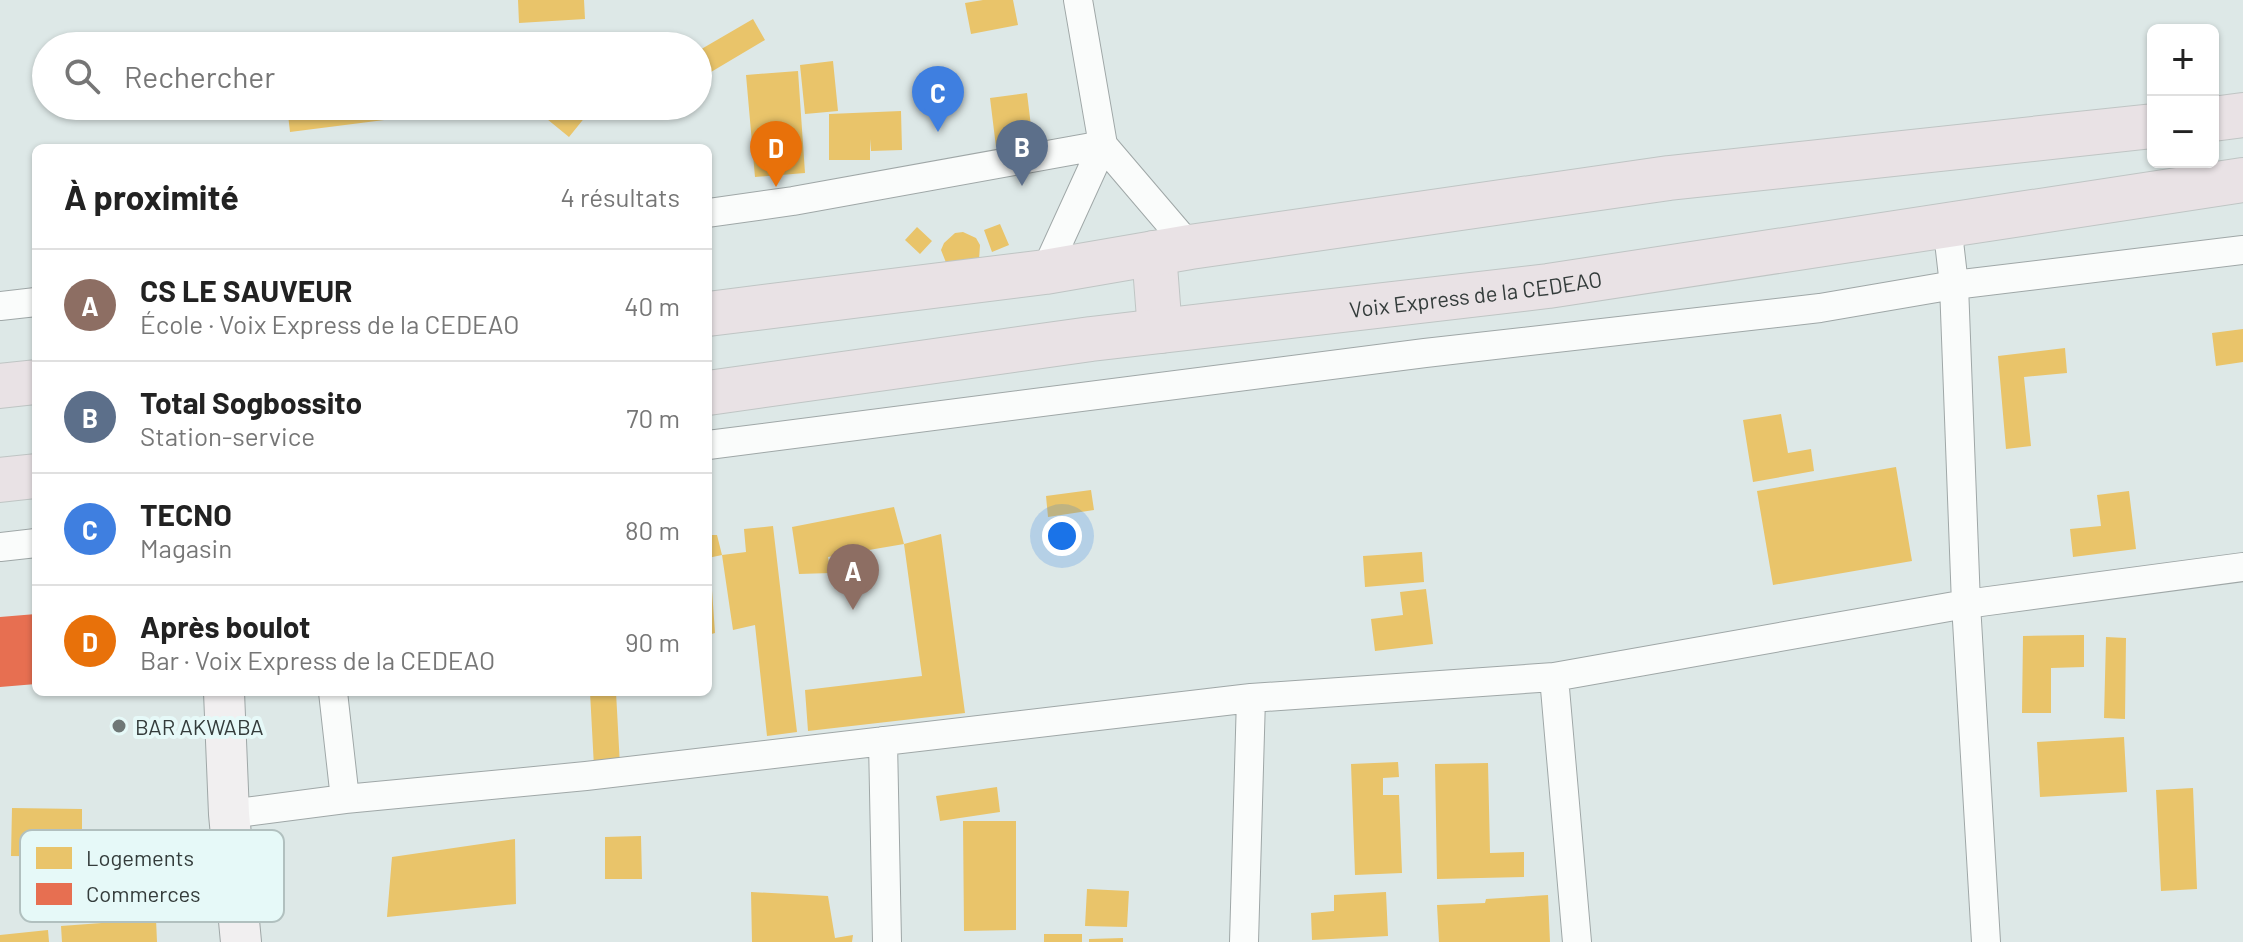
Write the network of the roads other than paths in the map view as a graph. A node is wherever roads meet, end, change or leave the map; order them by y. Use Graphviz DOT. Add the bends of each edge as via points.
graph roads {
  1 [pos="1078,0"];
  2 [pos="2243,115"];
  3 [pos="2219,118"];
  4 [pos="2147,127"];
  5 [pos="1103,145"];
  6 [pos="2243,180"];
  7 [pos="712,212"];
  8 [pos="1947,224"];
  9 [pos="1172,250"];
  10 [pos="2243,250"];
  11 [pos="1045,272"];
  12 [pos="1954,285"];
  13 [pos="32,302"];
  14 [pos="0,306"];
  15 [pos="712,314"];
  16 [pos="1160,331"];
  17 [pos="32,382"];
  18 [pos="0,386"];
  19 [pos="712,392"];
  20 [pos="712,444"];
  21 [pos="32,476"];
  22 [pos="0,480"];
  23 [pos="32,543"];
  24 [pos="0,547"];
  25 [pos="2243,567"];
  26 [pos="1966,604"];
  27 [pos="1554,677"];
  28 [pos="224,696"];
  29 [pos="333,696"];
  30 [pos="1251,698"];
  31 [pos="883,741"];
  32 [pos="345,799"];
  33 [pos="229,814"];
  34 [pos="230,830"];
  35 [pos="239,922"];
  36 [pos="241,942"];
  37 [pos="887,942"];
  38 [pos="1244,942"];
  39 [pos="1577,942"];
  40 [pos="1986,942"];
  1 -- 5 [label="street"];
  2 -- 3 [label="main road"];
  4 -- 9 [label="main road" via="1669,178"];
  5 -- 7 [label="street"];
  5 -- 9 [label="street"];
  5 -- 11 [label="street"];
  6 -- 8 [label="main road, Voix Express de la CEDEAO"];
  8 -- 12 [label="street"];
  8 -- 16 [label="main road, Voix Express de la CEDEAO" via="1548,286"];
  9 -- 11 [label="main road"];
  9 -- 16 [label="main road"];
  10 -- 12 [label="street"];
  11 -- 15 [label="main road"];
  12 -- 20 [label="street" via="1820,308"];
  12 -- 26 [label="street"];
  13 -- 14 [label="street"];
  16 -- 19 [label="main road, Voix Express de la CEDEAO"];
  17 -- 18 [label="main road"];
  21 -- 22 [label="main road"];
  23 -- 24 [label="street"];
  25 -- 26 [label="street"];
  26 -- 27 [label="street"];
  26 -- 40 [label="street"];
  27 -- 30 [label="street"];
  27 -- 39 [label="street"];
  28 -- 33 [label="street"];
  29 -- 32 [label="street"];
  30 -- 31 [label="street"];
  30 -- 38 [label="street"];
  31 -- 32 [label="street"];
  31 -- 37 [label="street"];
  32 -- 33 [label="street"];
  33 -- 34 [label="street"];
  35 -- 36 [label="street"];
}
